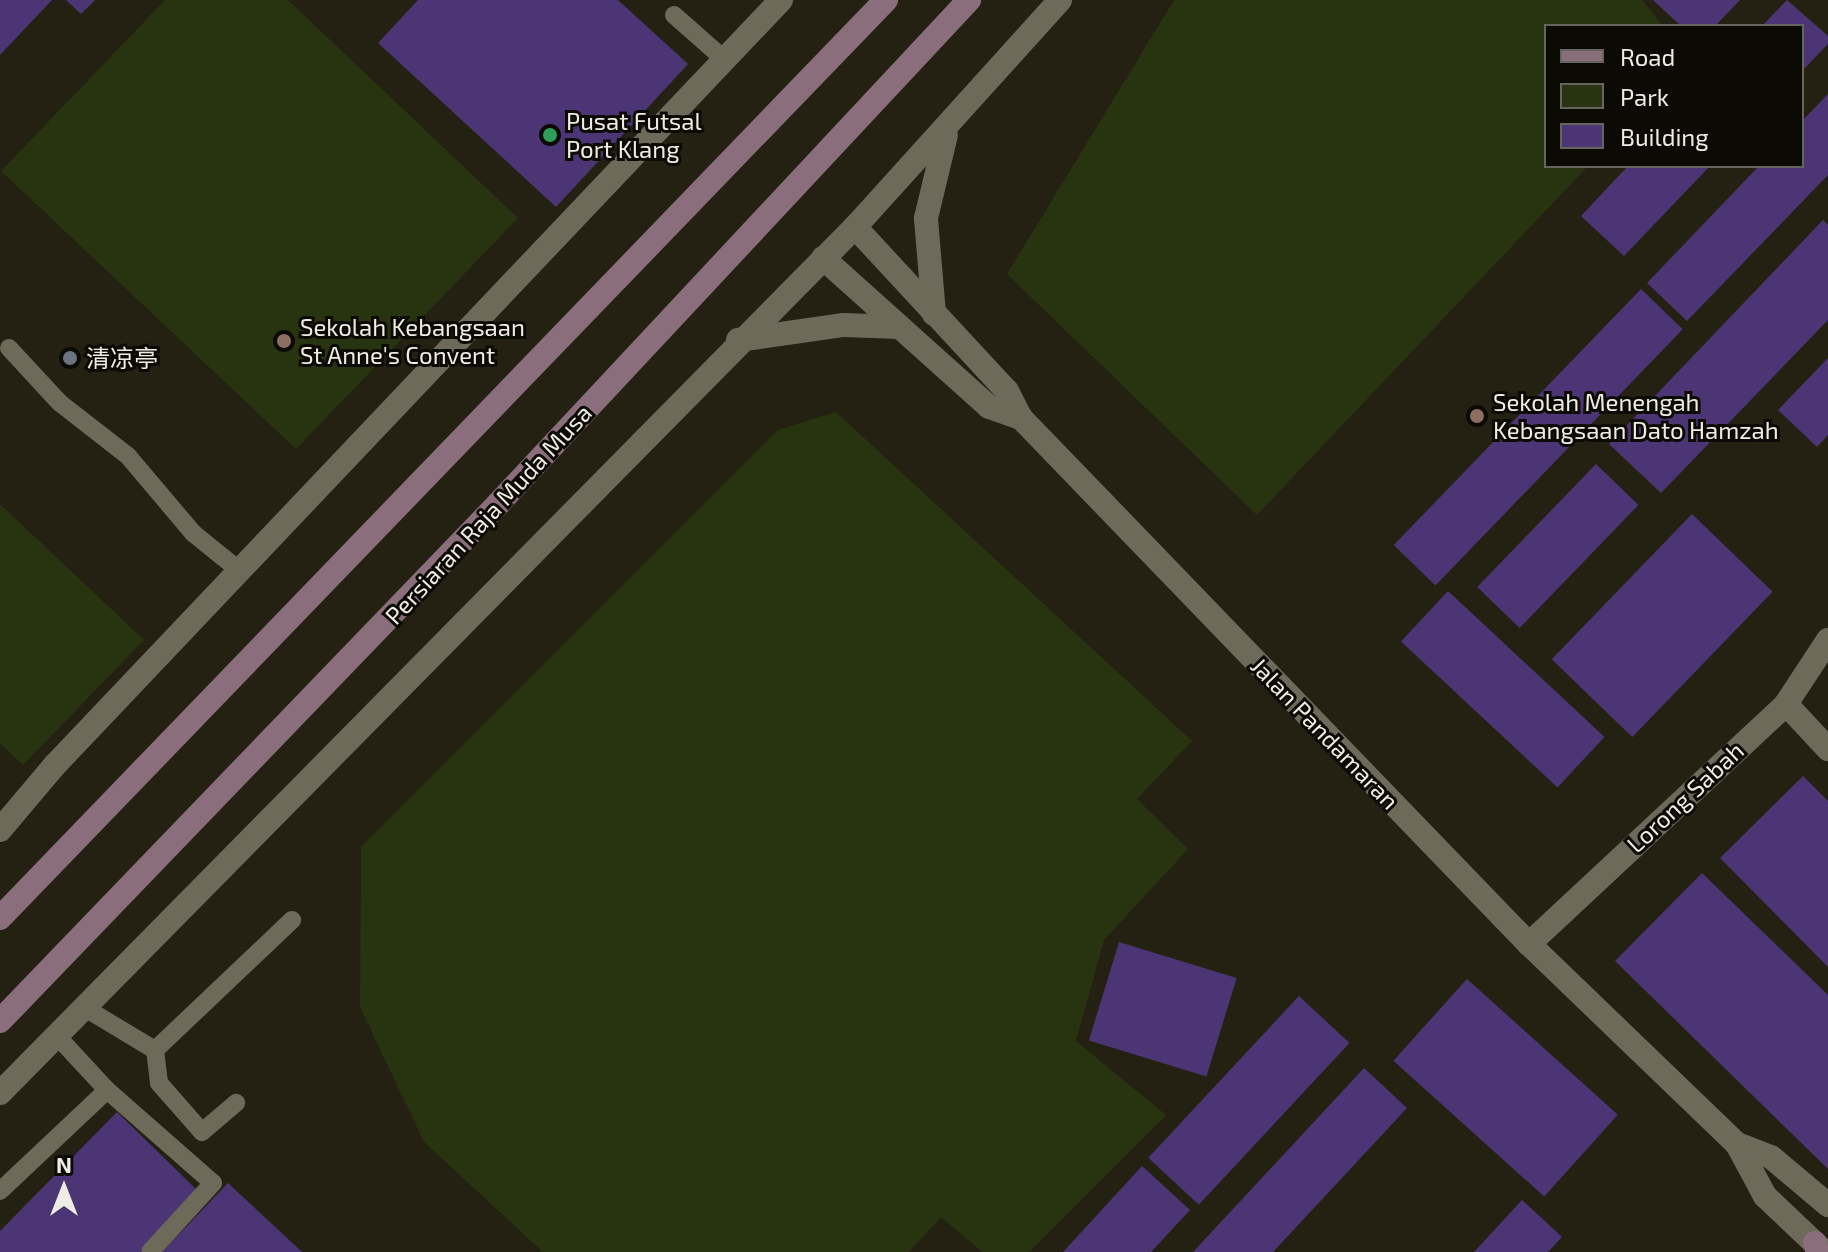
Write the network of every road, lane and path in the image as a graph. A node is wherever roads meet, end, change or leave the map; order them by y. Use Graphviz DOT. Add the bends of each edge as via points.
graph roads {
  1 [pos="781,0"];
  2 [pos="886,0"];
  3 [pos="969,0"];
  4 [pos="1060,0"];
  5 [pos="674,15"];
  6 [pos="725,60"];
  7 [pos="948,129"];
  8 [pos="855,227"];
  9 [pos="823,258"];
  10 [pos="934,314"];
  11 [pos="900,327"];
  12 [pos="738,340"];
  13 [pos="9,348"];
  14 [pos="1021,418"];
  15 [pos="240,571"];
  16 [pos="1828,640"];
  17 [pos="1786,704"];
  18 [pos="1828,749"];
  19 [pos="0,830"];
  20 [pos="0,918"];
  21 [pos="292,920"];
  22 [pos="1529,944"];
  23 [pos="85,1008"];
  24 [pos="0,1021"];
  25 [pos="58,1037"];
  26 [pos="155,1050"];
  27 [pos="107,1090"];
  28 [pos="0,1093"];
  29 [pos="236,1103"];
  30 [pos="1737,1144"];
  31 [pos="0,1191"];
  32 [pos="1828,1205"];
  33 [pos="1819,1249"];
  34 [pos="150,1252"];
  1 -- 6 [label="street"];
  2 -- 20 [label="main road"];
  3 -- 24 [label="main road, Persiaran Raja Muda Musa" via="488,515"];
  4 -- 7 [label="street"];
  5 -- 6 [label="lane"];
  6 -- 15 [label="street"];
  7 -- 8 [label="street"];
  7 -- 10 [label="street" via="926,218"];
  8 -- 9 [label="street"];
  8 -- 10 [label="street, Jalan Pandamaran"];
  9 -- 11 [label="street"];
  9 -- 12 [label="street"];
  10 -- 14 [label="street, Jalan Pandamaran" via="1007,391"];
  11 -- 12 [label="street" via="844,325"];
  11 -- 14 [label="street" via="989,407"];
  12 -- 23 [label="street"];
  13 -- 15 [label="lane" via="60,403 128,456 193,533"];
  14 -- 22 [label="street, Jalan Pandamaran"];
  15 -- 19 [label="street"];
  16 -- 17 [label="street, Lorong Sabah"];
  17 -- 18 [label="street"];
  17 -- 22 [label="street, Lorong Sabah"];
  21 -- 26 [label="lane"];
  22 -- 30 [label="street, Jalan Pandamaran"];
  23 -- 25 [label="street"];
  23 -- 26 [label="lane"];
  25 -- 27 [label="lane"];
  25 -- 28 [label="street"];
  26 -- 29 [label="lane" via="159,1083 202,1132"];
  27 -- 31 [label="lane"];
  27 -- 34 [label="lane" via="213,1183"];
  30 -- 32 [label="street, Jalan Pandamaran" via="1771,1157"];
  30 -- 33 [label="street" via="1765,1196"];
}
